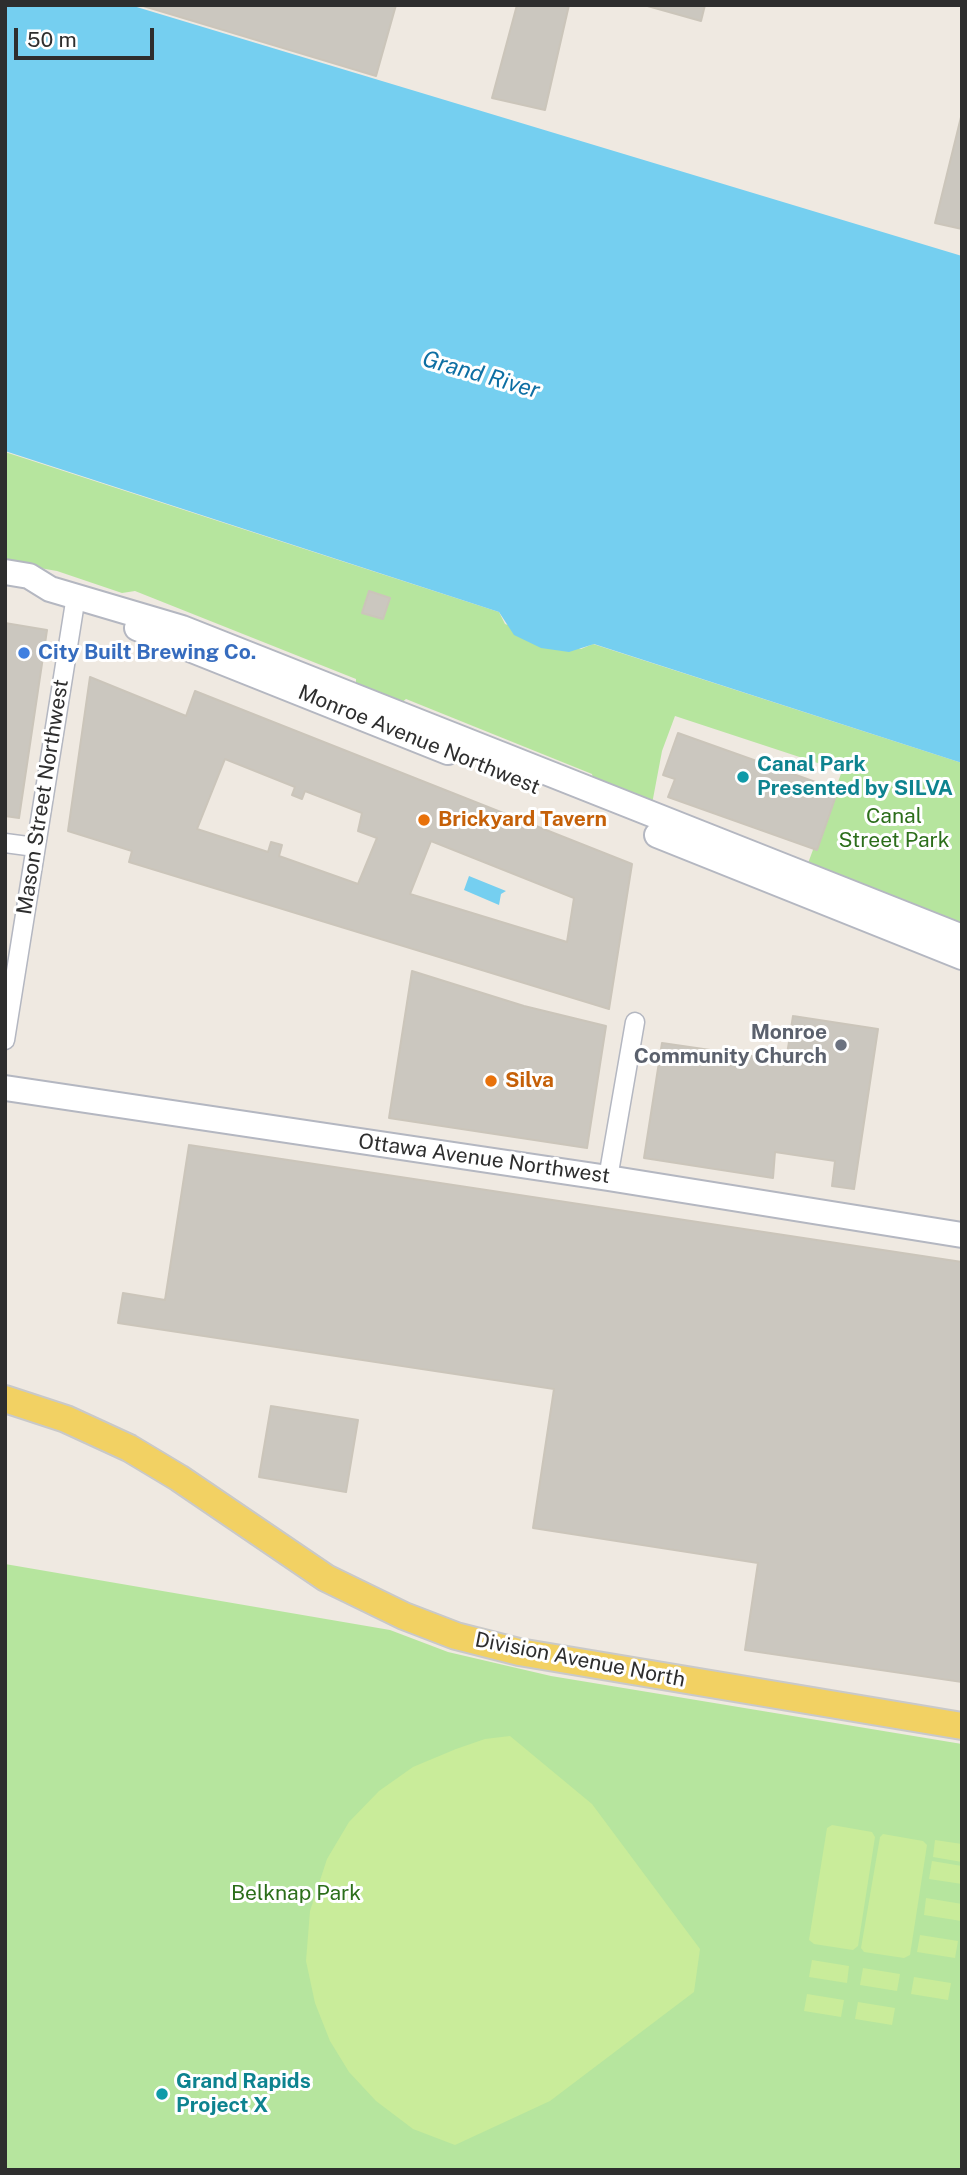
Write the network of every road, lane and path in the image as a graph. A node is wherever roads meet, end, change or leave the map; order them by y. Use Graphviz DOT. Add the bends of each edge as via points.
graph roads {
  1 [pos="5,572"];
  2 [pos="5,589"];
  3 [pos="50,589"];
  4 [pos="76,596"];
  5 [pos="263,669"];
  6 [pos="5,842"];
  7 [pos="35,847"];
  8 [pos="962,937"];
  9 [pos="962,957"];
  10 [pos="635,1022"];
  11 [pos="5,1040"];
  12 [pos="5,1088"];
  13 [pos="608,1178"];
  14 [pos="962,1235"];
  15 [pos="5,1399"];
  16 [pos="962,1726"];
  1 -- 3 [label="main road, Monroe Avenue Northwest" via="29,576"];
  2 -- 3 [label="main road, Monroe Avenue Northwest"];
  3 -- 4 [label="main road, Monroe Avenue Northwest"];
  4 -- 5 [label="main road, Monroe Avenue Northwest" via="173,625"];
  4 -- 7 [label="street, Mason Street Northwest"];
  5 -- 8 [label="main road, Monroe Avenue Northwest"];
  5 -- 9 [label="main road, Monroe Avenue Northwest"];
  6 -- 7 [label="street"];
  7 -- 11 [label="street, Mason Street Northwest"];
  10 -- 13 [label="street"];
  12 -- 13 [label="main road, Ottawa Avenue Northwest"];
  13 -- 14 [label="main road, Ottawa Avenue Northwest"];
  15 -- 16 [label="main road, Division Avenue North" via="66,1419 129,1448 326,1578 456,1636 519,1652"];
}
